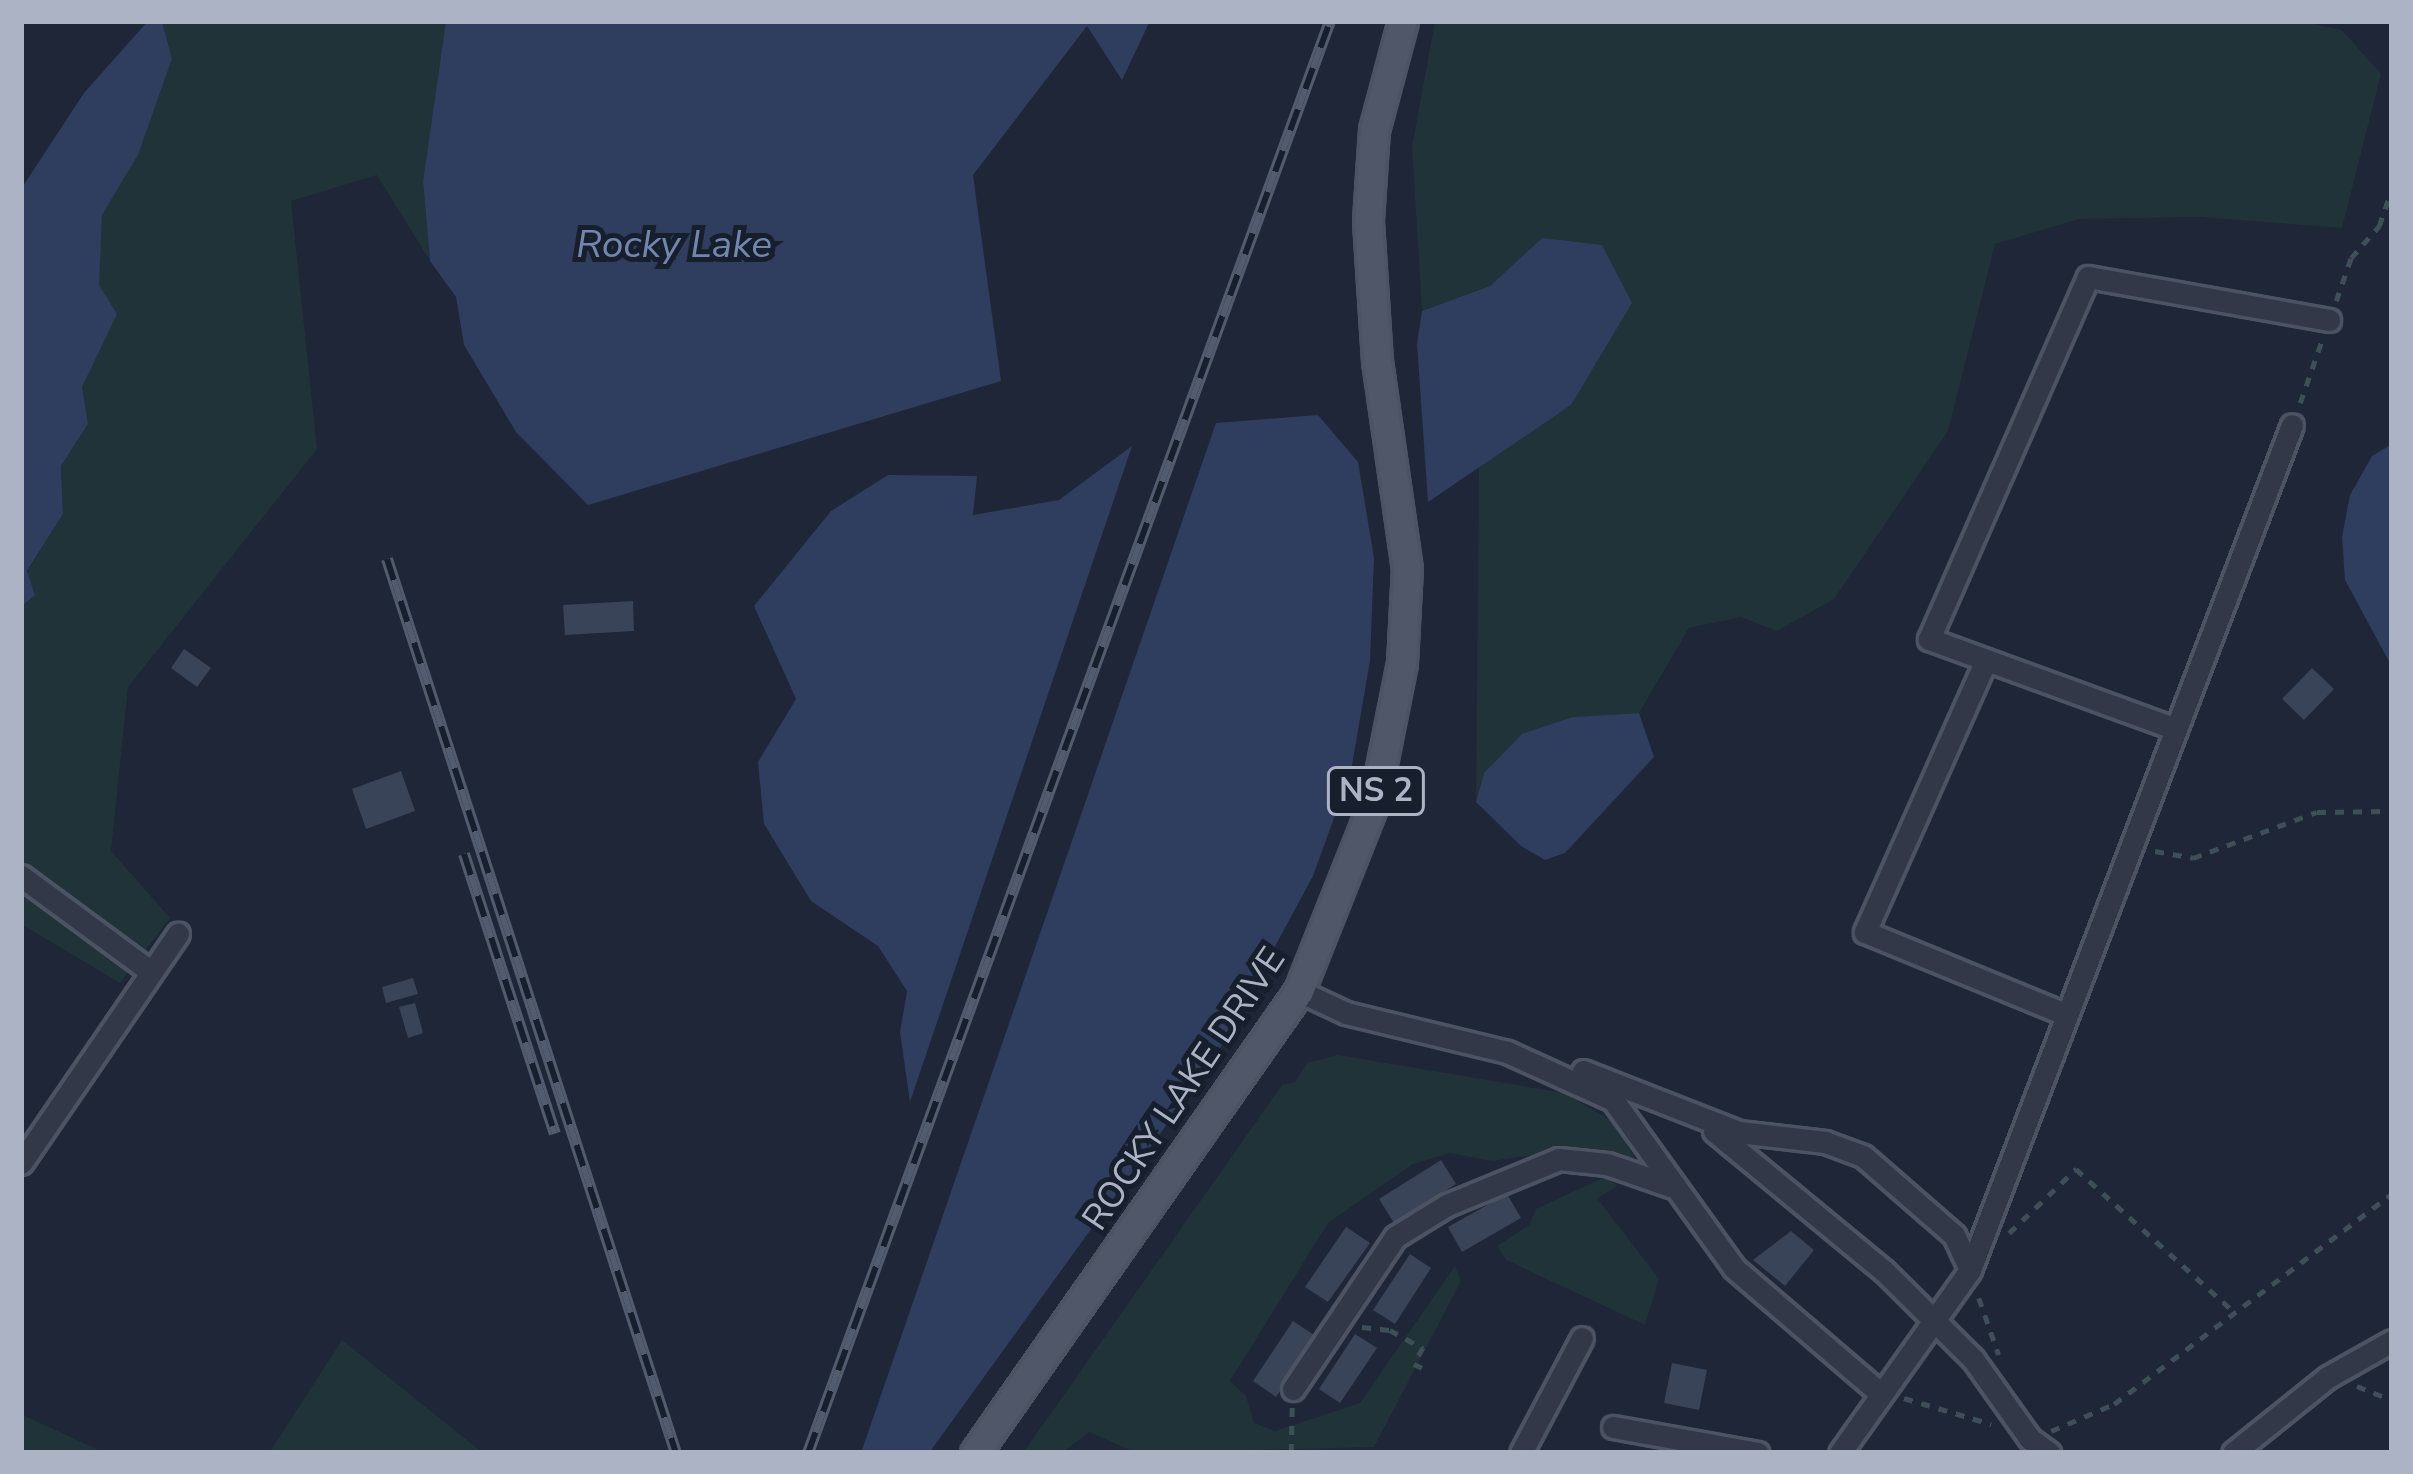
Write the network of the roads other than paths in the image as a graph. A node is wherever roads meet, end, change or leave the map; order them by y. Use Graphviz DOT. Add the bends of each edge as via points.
graph roads {
  1 [pos="1403,21"];
  2 [pos="2329,320"];
  3 [pos="2292,424"];
  4 [pos="1986,660"];
  5 [pos="2176,729"];
  6 [pos="21,876"];
  7 [pos="178,934"];
  8 [pos="151,972"];
  9 [pos="1299,991"];
  10 [pos="2067,1016"];
  11 [pos="1507,1052"];
  12 [pos="1694,1116"];
  13 [pos="21,1163"];
  14 [pos="1670,1186"];
  15 [pos="1970,1270"];
  16 [pos="1934,1321"];
  17 [pos="1582,1338"];
  18 [pos="2392,1341"];
  19 [pos="1293,1389"];
  20 [pos="1881,1394"];
  21 [pos="1613,1427"];
  22 [pos="2040,1446"];
  23 [pos="975,1453"];
  24 [pos="1521,1453"];
  25 [pos="1758,1453"];
  26 [pos="1840,1453"];
  27 [pos="2233,1453"];
  1 -- 9 [label="main road, ROCKY LAKE DRIVE / NS 2" via="1374,130 1367,220 1377,361 1404,520 1402,663 1357,856"];
  2 -- 4 [label="street" via="2088,278 1929,639"];
  3 -- 5 [label="street"];
  4 -- 5 [label="street"];
  4 -- 10 [label="street" via="1865,932"];
  5 -- 10 [label="street"];
  6 -- 8 [label="street"];
  7 -- 8 [label="street"];
  8 -- 13 [label="street"];
  9 -- 11 [label="street" via="1346,1013"];
  9 -- 23 [label="main road, ROCKY LAKE DRIVE / NS 2"];
  10 -- 15 [label="street"];
  11 -- 12 [label="street" via="1607,1079"];
  11 -- 14 [label="street" via="1613,1100"];
  12 -- 15 [label="street" via="1863,1156 1954,1235"];
  12 -- 16 [label="street"];
  14 -- 19 [label="street" via="1607,1164 1559,1159 1498,1178 1395,1237"];
  14 -- 20 [label="street" via="1734,1268"];
  15 -- 16 [label="street"];
  16 -- 20 [label="street"];
  16 -- 22 [label="street"];
  17 -- 24 [label="street"];
  18 -- 27 [label="street" via="2328,1377"];
  20 -- 26 [label="street"];
  21 -- 25 [label="street"];
}
